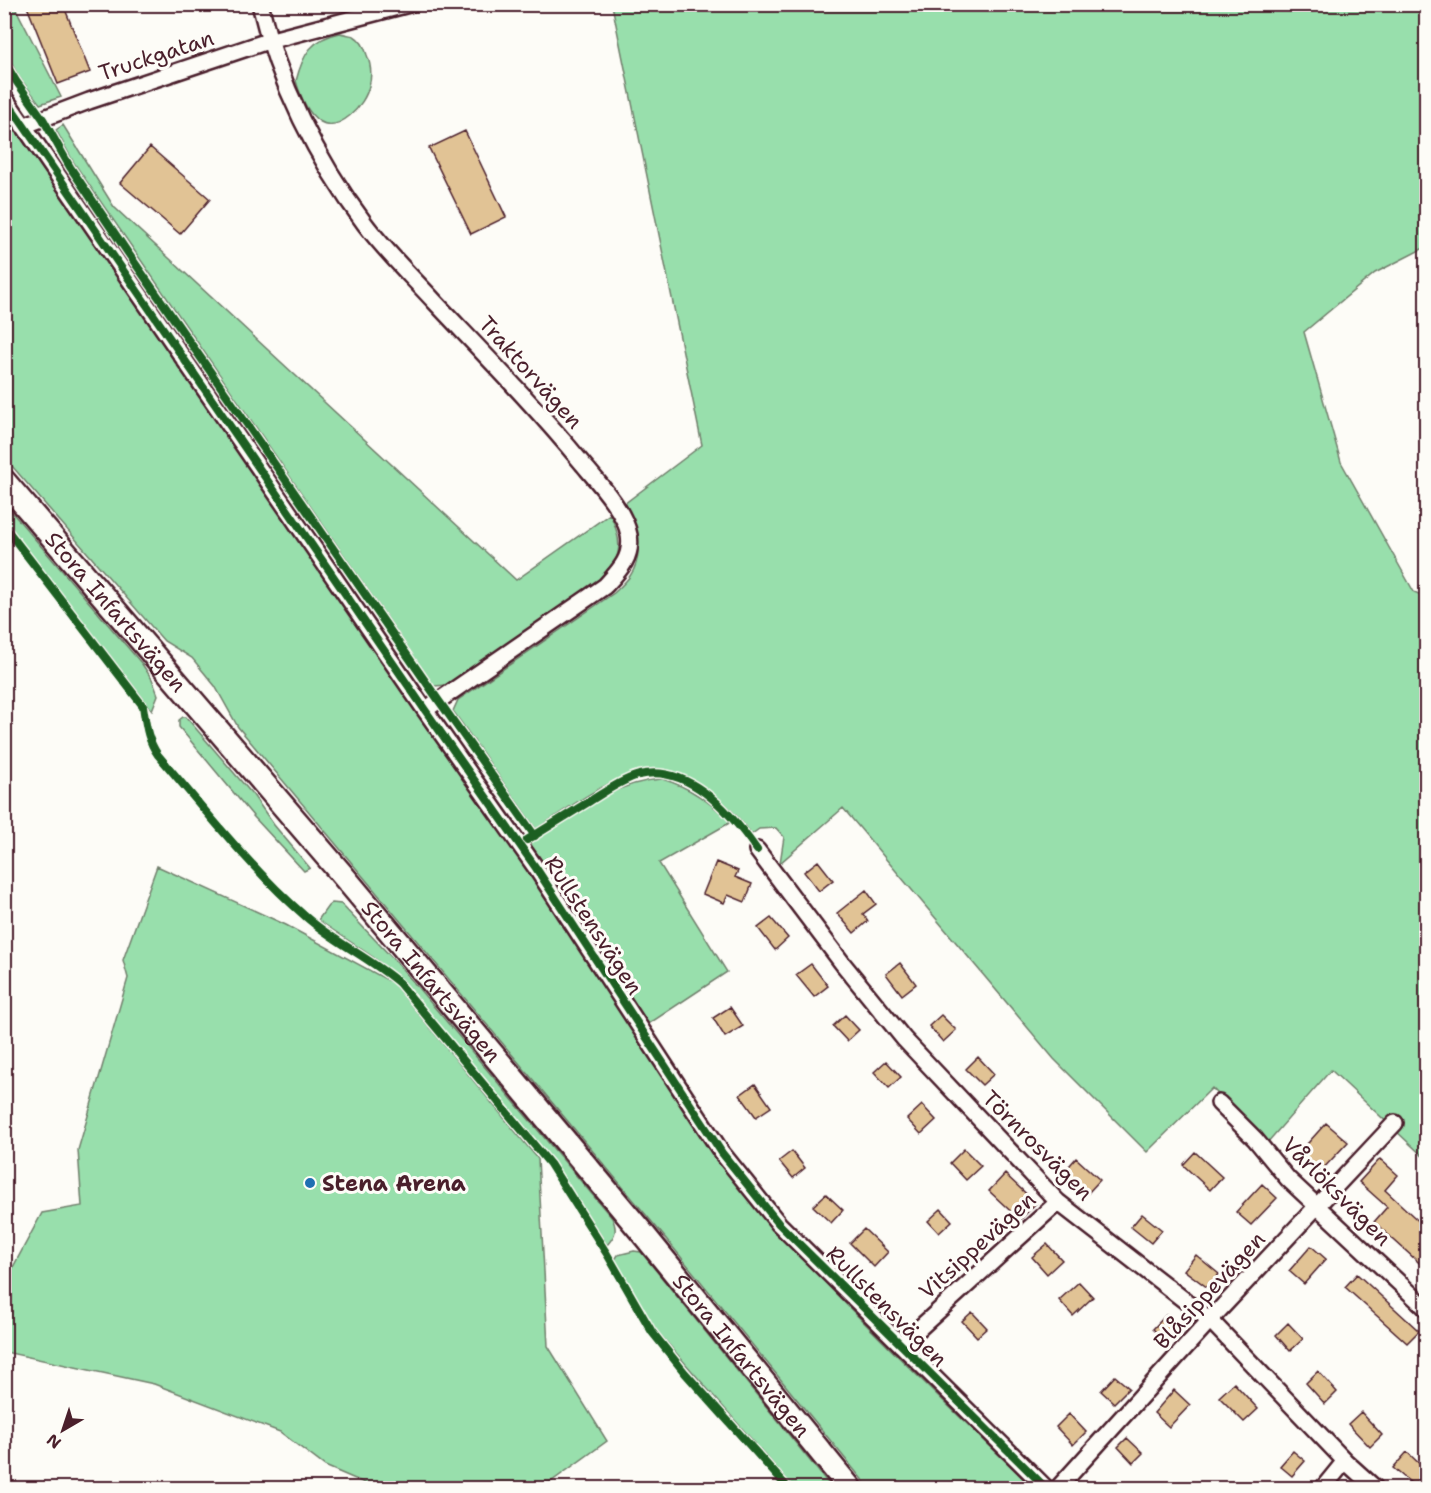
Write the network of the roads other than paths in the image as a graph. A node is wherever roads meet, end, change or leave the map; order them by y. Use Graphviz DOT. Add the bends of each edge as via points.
graph roads {
  1 [pos="260,4"];
  2 [pos="409,4"];
  3 [pos="268,41"];
  4 [pos="4,97"];
  5 [pos="23,126"];
  6 [pos="4,481"];
  7 [pos="425,710"];
  8 [pos="756,850"];
  9 [pos="1219,1103"];
  10 [pos="1395,1123"];
  11 [pos="1058,1202"];
  12 [pos="1318,1208"];
  13 [pos="1426,1308"];
  14 [pos="1210,1320"];
  15 [pos="901,1345"];
  16 [pos="1346,1461"];
  17 [pos="850,1488"];
  18 [pos="1046,1488"];
  19 [pos="1058,1488"];
  20 [pos="1323,1488"];
  21 [pos="1375,1488"];
  1 -- 3 [label="street, Traktorvägen"];
  2 -- 3 [label="street, Truckgatan"];
  3 -- 5 [label="street, Truckgatan"];
  3 -- 7 [label="street, Traktorvägen" via="304,125 365,224 552,427 612,499 629,534 628,555 605,586"];
  4 -- 5 [label="street, Rullstensvägen"];
  5 -- 7 [label="street, Rullstensvägen"];
  6 -- 17 [label="main road, Stora Infartsvägen" via="625,1211"];
  7 -- 15 [label="street, Rullstensvägen" via="536,868 722,1153 778,1224"];
  8 -- 11 [label="street, Törnrosvägen" via="904,1039"];
  9 -- 12 [label="street, Vårlöksvägen"];
  10 -- 12 [label="street, Blåsippevägen"];
  11 -- 14 [label="street, Törnrosvägen"];
  11 -- 15 [label="street, Vitsippevägen"];
  12 -- 13 [label="street, Vårlöksvägen"];
  12 -- 14 [label="street, Blåsippevägen"];
  14 -- 16 [label="street, Törnrosvägen"];
  14 -- 19 [label="street, Blåsippevägen"];
  15 -- 18 [label="street, Rullstensvägen"];
  16 -- 20 [label="street"];
  16 -- 21 [label="street, Törnrosvägen"];
}
